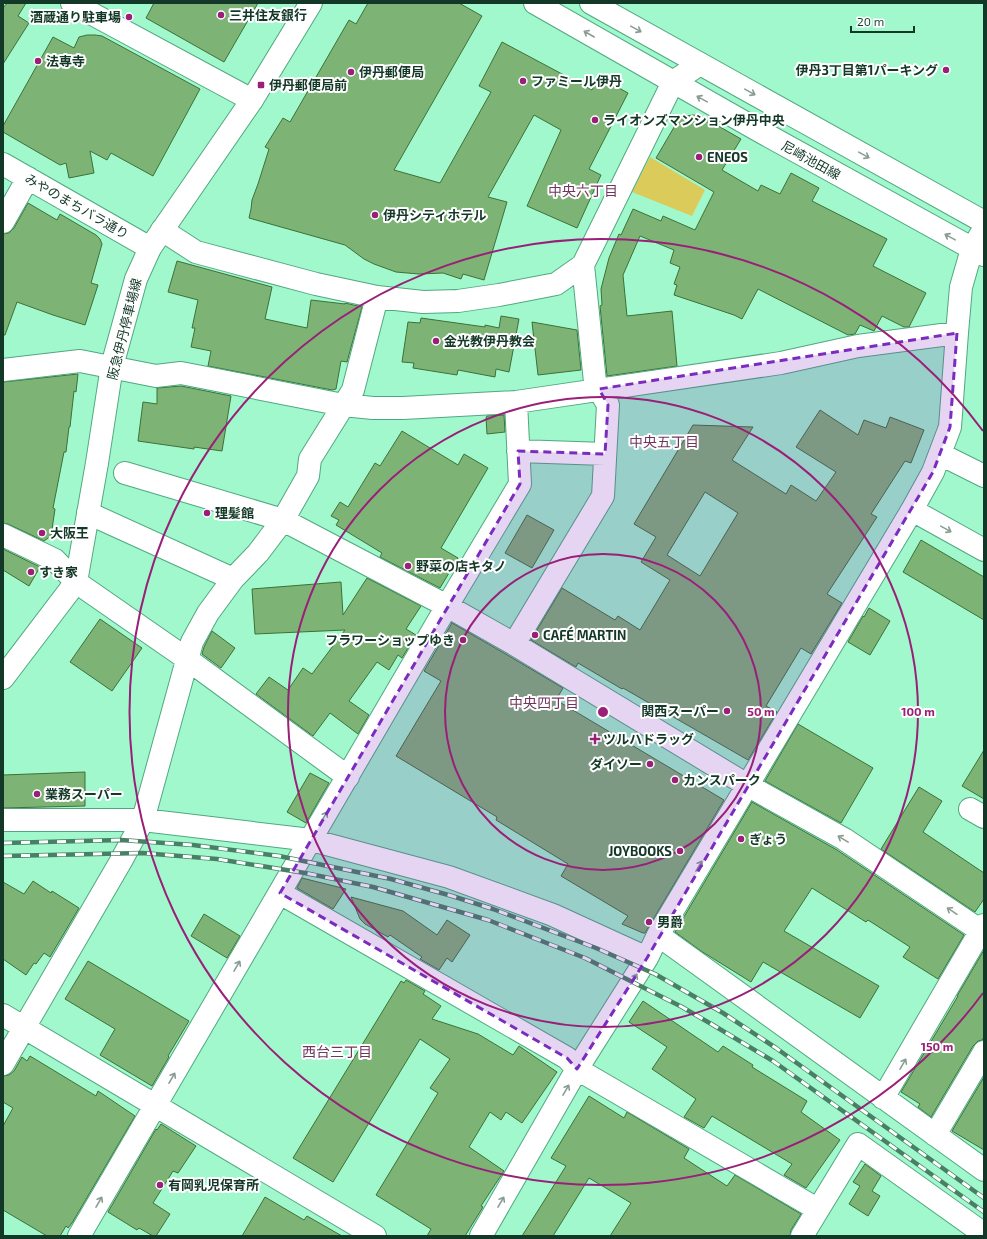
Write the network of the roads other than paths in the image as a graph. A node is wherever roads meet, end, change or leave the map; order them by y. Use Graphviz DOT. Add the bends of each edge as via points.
graph roads {
  1 [pos="72,3"];
  2 [pos="311,3"];
  3 [pos="535,3"];
  4 [pos="590,3"];
  5 [pos="700,64"];
  6 [pos="673,82"];
  7 [pos="252,100"];
  8 [pos="3,164"];
  9 [pos="28,178"];
  10 [pos="3,222"];
  11 [pos="984,222"];
  12 [pos="984,229"];
  13 [pos="156,239"];
  14 [pos="978,252"];
  15 [pos="583,265"];
  16 [pos="377,297"];
  17 [pos="957,333"];
  18 [pos="112,366"];
  19 [pos="3,370"];
  20 [pos="599,389"];
  21 [pos="516,402"];
  22 [pos="343,405"];
  23 [pos="518,451"];
  24 [pos="605,454"];
  25 [pos="940,454"];
  26 [pos="125,473"];
  27 [pos="984,476"];
  28 [pos="912,510"];
  29 [pos="88,513"];
  30 [pos="284,520"];
  31 [pos="3,535"];
  32 [pos="984,550"];
  33 [pos="233,579"];
  34 [pos="76,582"];
  35 [pos="447,606"];
  36 [pos="514,644"];
  37 [pos="187,659"];
  38 [pos="3,678"];
  39 [pos="348,777"];
  40 [pos="747,785"];
  41 [pos="3,820"];
  42 [pos="143,820"];
  43 [pos="311,840"];
  44 [pos="280,892"];
  45 [pos="983,929"];
  46 [pos="658,935"];
  47 [pos="647,958"];
  48 [pos="3,1014"];
  49 [pos="25,1027"];
  50 [pos="984,1052"];
  51 [pos="3,1064"];
  52 [pos="577,1069"];
  53 [pos="883,1098"];
  54 [pos="155,1106"];
  55 [pos="935,1135"];
  56 [pos="984,1170"];
  57 [pos="817,1209"];
  58 [pos="984,1234"];
  59 [pos="79,1236"];
  60 [pos="375,1236"];
  61 [pos="481,1236"];
  62 [pos="802,1236"];
  1 -- 7 [label="street"];
  2 -- 7 [label="street, 阪急伊丹停車場線"];
  6 -- 3 [label="street, 尼崎池田線, one-way"];
  4 -- 5 [label="street, one-way"];
  5 -- 6 [label="street"];
  5 -- 11 [label="street, one-way"];
  14 -- 6 [label="street, 尼崎池田線, one-way"];
  6 -- 15 [label="street"];
  7 -- 13 [label="street, 阪急伊丹停車場線"];
  8 -- 9 [label="street, みやのまちバラ通り"];
  9 -- 10 [label="street"];
  9 -- 13 [label="street, みやのまちバラ通り"];
  12 -- 14 [label="street"];
  13 -- 16 [label="street, みやのまちバラ通り" via="316,284"];
  13 -- 18 [label="street, 阪急伊丹停車場線" via="136,279"];
  14 -- 17 [label="street" via="961,287"];
  15 -- 16 [label="street, みやのまちバラ通り" via="556,284 499,295 458,301 423,302"];
  15 -- 20 [label="street" via="595,382"];
  16 -- 22 [label="street" via="353,390"];
  17 -- 20 [label="street" via="858,346 781,362"];
  17 -- 25 [label="street" via="950,427"];
  18 -- 19 [label="street" via="80,361"];
  18 -- 22 [label="street" via="156,376 181,373"];
  18 -- 29 [label="street, 阪急伊丹停車場線"];
  20 -- 21 [label="street"];
  20 -- 24 [label="street" via="608,405"];
  21 -- 22 [label="street" via="403,408"];
  21 -- 23 [label="street"];
  22 -- 30 [label="street" via="310,459 308,476"];
  23 -- 24 [label="street"];
  23 -- 35 [label="street" via="520,484"];
  24 -- 36 [label="street" via="603,496"];
  25 -- 27 [label="street"];
  25 -- 28 [label="street"];
  26 -- 30 [label="street"];
  28 -- 32 [label="street, one-way"];
  28 -- 40 [label="street"];
  29 -- 33 [label="street"];
  29 -- 34 [label="street, 阪急伊丹停車場線"];
  30 -- 33 [label="street"];
  30 -- 35 [label="street"];
  31 -- 34 [label="street" via="56,560"];
  33 -- 37 [label="street" via="208,613 192,642"];
  34 -- 37 [label="street"];
  34 -- 38 [label="street, 阪急伊丹停車場線"];
  35 -- 36 [label="street"];
  35 -- 39 [label="street"];
  36 -- 40 [label="street"];
  37 -- 39 [label="street"];
  37 -- 42 [label="street"];
  43 -- 39 [label="street, one-way"];
  45 -- 40 [label="street, one-way" via="844,839"];
  46 -- 40 [label="street, one-way"];
  41 -- 42 [label="street"];
  42 -- 43 [label="street"];
  42 -- 49 [label="street"];
  43 -- 44 [label="street"];
  43 -- 47 [label="street" via="449,877 552,915"];
  44 -- 52 [label="street" via="567,1058"];
  54 -- 44 [label="street, one-way"];
  53 -- 45 [label="street, one-way"];
  46 -- 47 [label="street"];
  46 -- 53 [label="street"];
  52 -- 47 [label="street, one-way"];
  48 -- 49 [label="street"];
  49 -- 51 [label="street"];
  49 -- 54 [label="street"];
  50 -- 55 [label="street"];
  52 -- 57 [label="street"];
  61 -- 52 [label="street, one-way"];
  53 -- 55 [label="street"];
  59 -- 54 [label="street, one-way"];
  54 -- 60 [label="street"];
  55 -- 56 [label="street"];
  57 -- 58 [label="street" via="858,1144"];
  57 -- 62 [label="street"];
}
